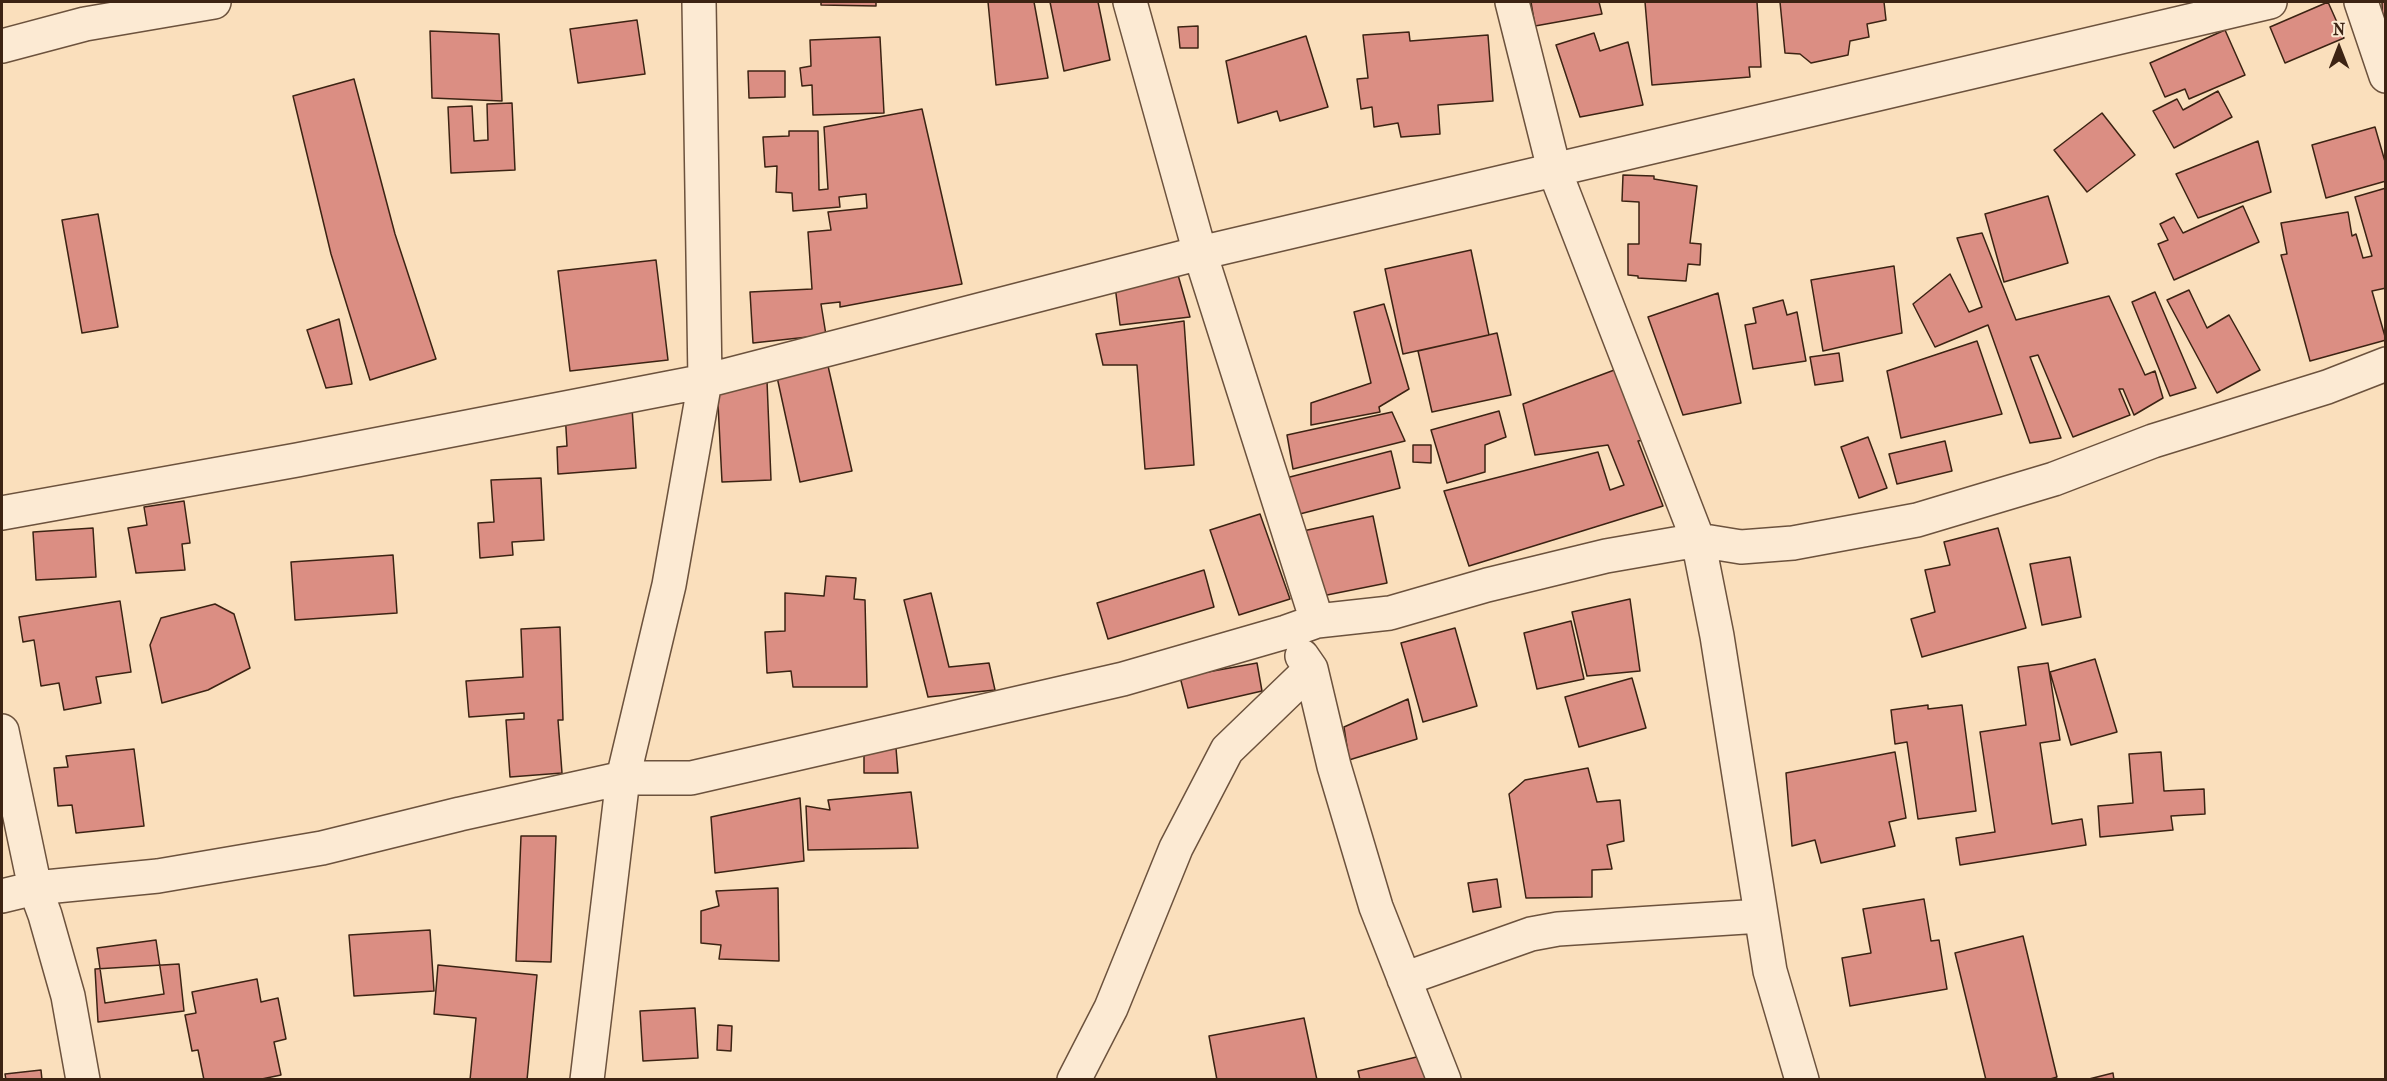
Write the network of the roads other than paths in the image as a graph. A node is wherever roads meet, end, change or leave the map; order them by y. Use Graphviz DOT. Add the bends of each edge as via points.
graph roads {
  1 [pos="214,2"];
  2 [pos="699,2"];
  3 [pos="1130,2"];
  4 [pos="1512,2"];
  5 [pos="2270,2"];
  6 [pos="2361,2"];
  7 [pos="82,13"];
  8 [pos="2,46"];
  9 [pos="2385,76"];
  10 [pos="1554,170"];
  11 [pos="1200,253"];
  12 [pos="2385,364"];
  13 [pos="705,381"];
  14 [pos="2,513"];
  15 [pos="1698,540"];
  16 [pos="1317,621"];
  17 [pos="1286,632"];
  18 [pos="1311,669"];
  19 [pos="2,731"];
  20 [pos="623,778"];
  21 [pos="35,888"];
  22 [pos="2,896"];
  23 [pos="1761,916"];
  24 [pos="1404,980"];
  25 [pos="83,1080"];
  26 [pos="587,1080"];
  27 [pos="1074,1080"];
  28 [pos="1444,1080"];
  29 [pos="1802,1080"];
  1 -- 7 [label="street"];
  2 -- 13 [label="street"];
  3 -- 11 [label="street"];
  4 -- 10 [label="street"];
  5 -- 10 [label="street"];
  6 -- 9 [label="street"];
  7 -- 8 [label="street"];
  10 -- 11 [label="street"];
  10 -- 15 [label="street"];
  11 -- 13 [label="street"];
  11 -- 16 [label="street"];
  12 -- 15 [label="street" via="2327,387 2153,441 2054,479 1917,520 1793,543 1741,547"];
  13 -- 14 [label="street"];
  13 -- 20 [label="street" via="669,585"];
  15 -- 16 [label="street" via="1584,562 1390,613"];
  15 -- 23 [label="street"];
  16 -- 17 [label="street"];
  17 -- 18 [label="street"];
  17 -- 20 [label="street" via="1123,679 765,762 691,778"];
  18 -- 24 [label="street" via="1334,766 1376,907"];
  18 -- 27 [label="street" via="1227,750 1176,848 1111,1008"];
  19 -- 21 [label="street"];
  20 -- 21 [label="street" via="322,848 158,876"];
  20 -- 26 [label="street"];
  21 -- 22 [label="street"];
  21 -- 25 [label="street" via="68,996"];
  23 -- 24 [label="street" via="1557,929 1531,934"];
  23 -- 29 [label="street" via="1770,971"];
  24 -- 28 [label="street"];
}
